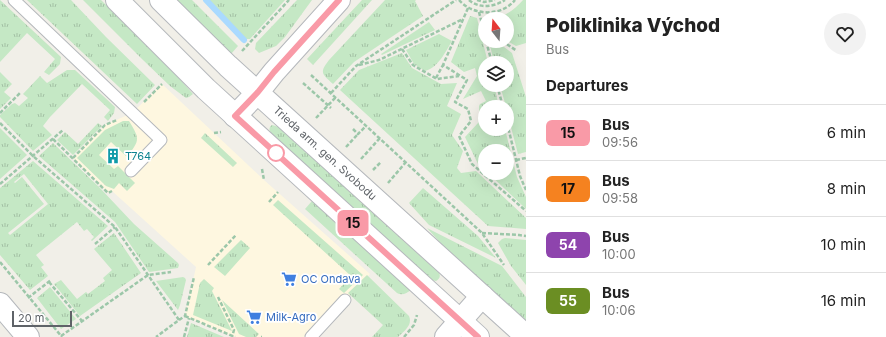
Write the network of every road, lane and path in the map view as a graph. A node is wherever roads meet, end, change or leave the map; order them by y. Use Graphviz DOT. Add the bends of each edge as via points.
graph roads {
  1 [pos="14,0"];
  2 [pos="117,0"];
  3 [pos="161,0"];
  4 [pos="289,0"];
  5 [pos="339,0"];
  6 [pos="456,0"];
  7 [pos="469,0"];
  8 [pos="477,0"];
  9 [pos="495,0"];
  10 [pos="505,0"];
  11 [pos="515,0"];
  12 [pos="461,1"];
  13 [pos="468,8"];
  14 [pos="479,12"];
  15 [pos="493,12"];
  16 [pos="463,19"];
  17 [pos="512,48"];
  18 [pos="402,49"];
  19 [pos="241,51"];
  20 [pos="517,51"];
  21 [pos="443,65"];
  22 [pos="356,66"];
  23 [pos="311,75"];
  24 [pos="460,76"];
  25 [pos="436,78"];
  26 [pos="303,83"];
  27 [pos="162,84"];
  28 [pos="21,92"];
  29 [pos="258,92"];
  30 [pos="331,93"];
  31 [pos="336,97"];
  32 [pos="328,106"];
  33 [pos="331,108"];
  34 [pos="0,113"];
  35 [pos="132,113"];
  36 [pos="312,123"];
  37 [pos="0,124"];
  38 [pos="229,124"];
  39 [pos="366,126"];
  40 [pos="353,129"];
  41 [pos="63,130"];
  42 [pos="214,133"];
  43 [pos="358,134"];
  44 [pos="510,136"];
  45 [pos="380,138"];
  46 [pos="52,139"];
  47 [pos="345,149"];
  48 [pos="33,156"];
  49 [pos="73,158"];
  50 [pos="526,158"];
  51 [pos="361,159"];
  52 [pos="516,160"];
  53 [pos="381,162"];
  54 [pos="406,162"];
  55 [pos="261,169"];
  56 [pos="132,171"];
  57 [pos="373,171"];
  58 [pos="264,180"];
  59 [pos="0,184"];
  60 [pos="386,184"];
  61 [pos="526,190"];
  62 [pos="112,191"];
  63 [pos="278,192"];
  64 [pos="269,202"];
  65 [pos="526,212"];
  66 [pos="115,226"];
  67 [pos="482,233"];
  68 [pos="236,235"];
  69 [pos="526,236"];
  70 [pos="95,244"];
  71 [pos="0,262"];
  72 [pos="208,265"];
  73 [pos="504,265"];
  74 [pos="171,272"];
  75 [pos="148,275"];
  76 [pos="194,277"];
  77 [pos="40,289"];
  78 [pos="482,296"];
  79 [pos="218,297"];
  80 [pos="345,300"];
  81 [pos="0,304"];
  82 [pos="417,315"];
  83 [pos="184,316"];
  84 [pos="189,318"];
  85 [pos="179,320"];
  86 [pos="82,321"];
  87 [pos="460,321"];
  88 [pos="61,336"];
  89 [pos="233,336"];
  90 [pos="526,336"];
  91 [pos="28,337"];
  92 [pos="156,337"];
  93 [pos="184,337"];
  94 [pos="311,337"];
  95 [pos="404,337"];
  96 [pos="446,337"];
  97 [pos="478,337"];
  1 -- 35 [label="lane"];
  2 -- 38 [label="street" via="200,83"];
  3 -- 29 [label="street, Trieda arm. gen. Svobodu"];
  4 -- 19 [label="path"];
  5 -- 29 [label="street"];
  6 -- 22 [label="path"];
  7 -- 10 [label="path" via="478,5 492,6"];
  8 -- 9 [label="path"];
  11 -- 15 [label="path"];
  12 -- 13 [label="path"];
  13 -- 14 [label="path"];
  13 -- 16 [label="path"];
  16 -- 18 [label="path"];
  16 -- 21 [label="path"];
  17 -- 20 [label="path"];
  18 -- 22 [label="path" via="376,61"];
  18 -- 25 [label="path" via="413,66"];
  21 -- 24 [label="path"];
  21 -- 25 [label="path"];
  22 -- 30 [label="path"];
  23 -- 30 [label="path"];
  24 -- 25 [label="path"];
  24 -- 65 [label="path" via="467,80 455,102 468,109 471,121 459,136 472,164"];
  26 -- 32 [label="path"];
  27 -- 35 [label="path"];
  28 -- 34 [label="path"];
  29 -- 38 [label="street"];
  29 -- 78 [label="street, Trieda arm. gen. Svobodu"];
  30 -- 31 [label="path"];
  31 -- 32 [label="path"];
  31 -- 39 [label="path"];
  32 -- 33 [label="path"];
  32 -- 36 [label="path"];
  35 -- 49 [label="path" via="105,126"];
  35 -- 56 [label="lane" via="161,140"];
  37 -- 48 [label="path"];
  38 -- 42 [label="path"];
  38 -- 87 [label="street"];
  39 -- 43 [label="path"];
  39 -- 45 [label="path"];
  40 -- 43 [label="path"];
  41 -- 46 [label="path"];
  43 -- 47 [label="path"];
  44 -- 52 [label="path"];
  45 -- 51 [label="path"];
  45 -- 54 [label="path"];
  46 -- 48 [label="path"];
  46 -- 49 [label="path"];
  48 -- 59 [label="path"];
  48 -- 66 [label="path"];
  49 -- 62 [label="path" via="108,193"];
  50 -- 52 [label="path"];
  52 -- 61 [label="path"];
  53 -- 57 [label="path"];
  54 -- 60 [label="path"];
  54 -- 67 [label="path"];
  55 -- 58 [label="path"];
  63 -- 64 [label="path"];
  66 -- 70 [label="path"];
  66 -- 75 [label="path"];
  67 -- 69 [label="path"];
  67 -- 73 [label="path"];
  68 -- 72 [label="path"];
  71 -- 88 [label="path"];
  74 -- 75 [label="path"];
  75 -- 85 [label="path"];
  75 -- 86 [label="path"];
  76 -- 83 [label="path"];
  77 -- 86 [label="path" via="50,281"];
  78 -- 87 [label="street"];
  78 -- 90 [label="street, Trieda arm. gen. Svobodu"];
  79 -- 89 [label="path" via="234,330"];
  80 -- 94 [label="lane"];
  81 -- 91 [label="street"];
  82 -- 95 [label="path" via="414,325"];
  83 -- 84 [label="path"];
  83 -- 85 [label="path"];
  84 -- 89 [label="path"];
  84 -- 93 [label="path"];
  85 -- 92 [label="path"];
  86 -- 88 [label="path"];
  87 -- 96 [label="street"];
  87 -- 97 [label="street"];
}
